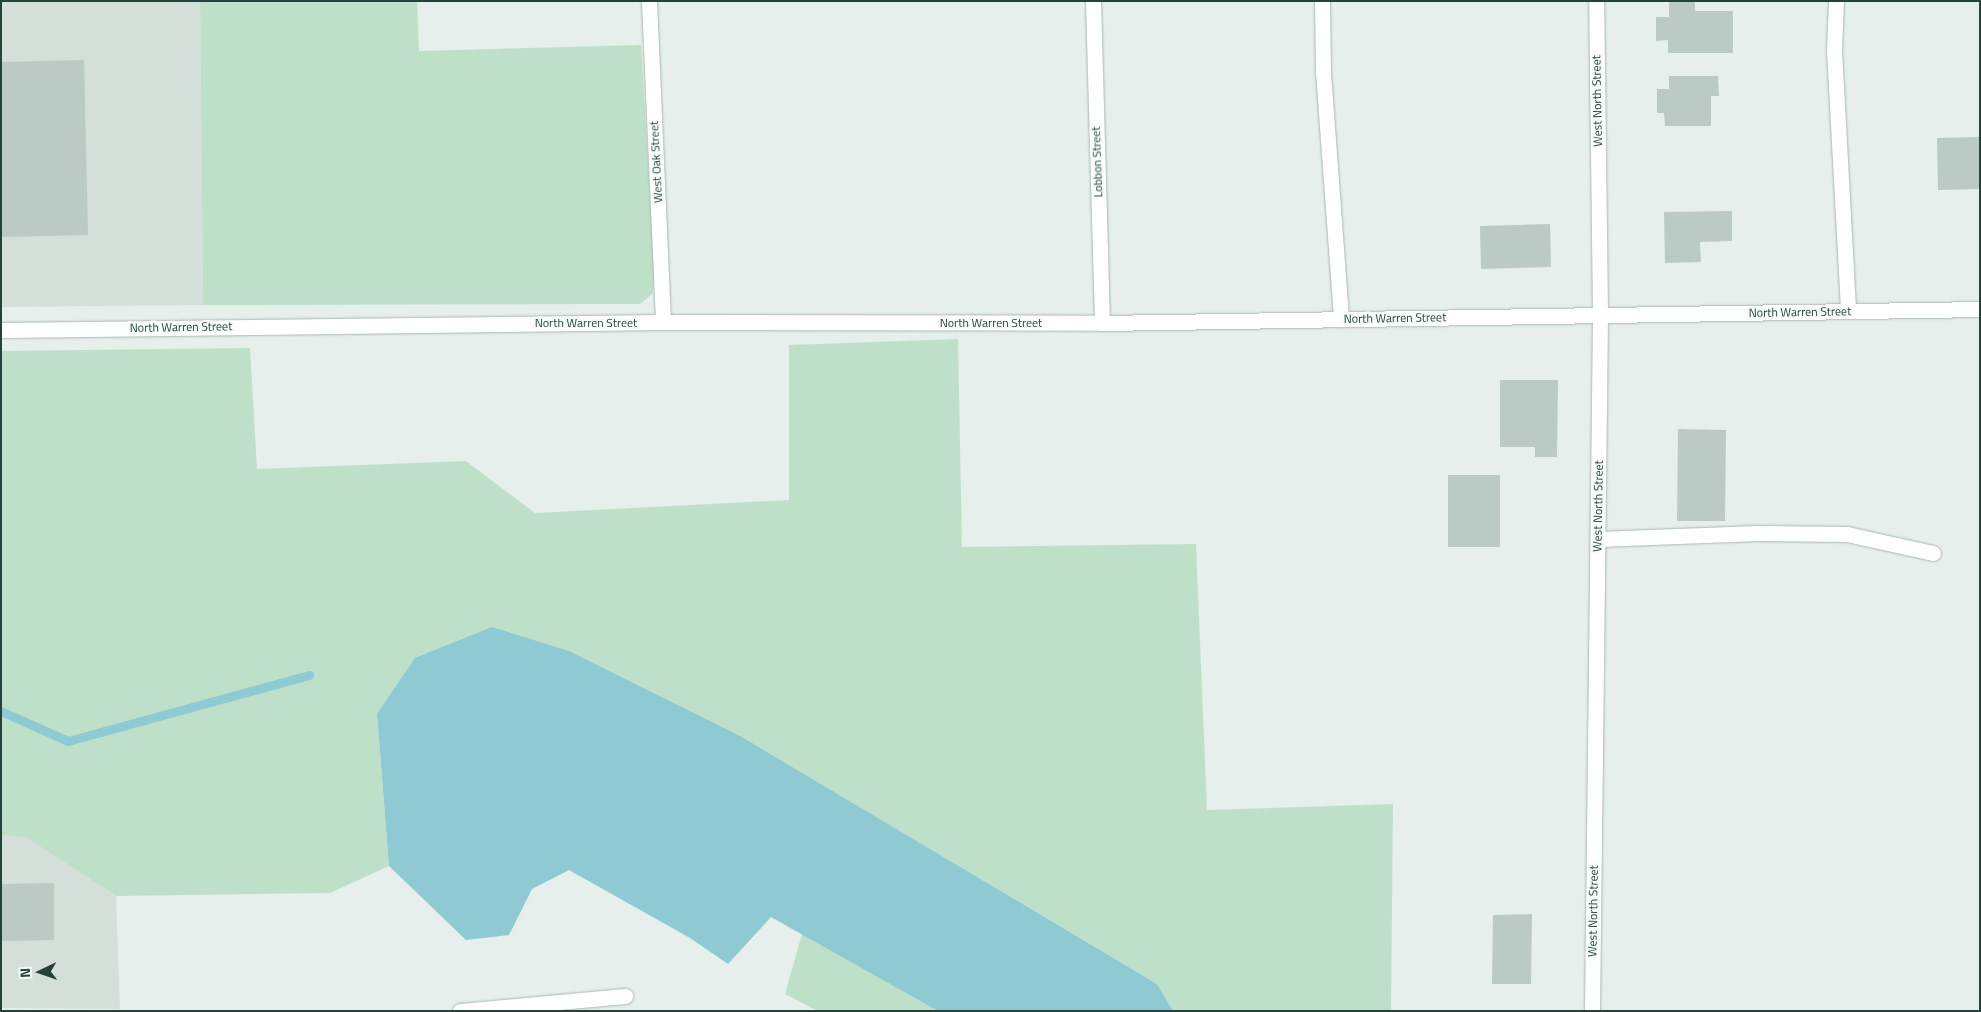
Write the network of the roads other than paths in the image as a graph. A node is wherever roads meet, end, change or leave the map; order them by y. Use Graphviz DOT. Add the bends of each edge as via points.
graph roads {
  1 [pos="649,1"];
  2 [pos="1093,1"];
  3 [pos="1322,1"];
  4 [pos="1596,1"];
  5 [pos="1836,1"];
  6 [pos="1980,309"];
  7 [pos="1848,312"];
  8 [pos="1600,314"];
  9 [pos="1341,319"];
  10 [pos="663,322"];
  11 [pos="1102,323"];
  12 [pos="1,330"];
  13 [pos="1598,539"];
  14 [pos="1933,553"];
  15 [pos="625,996"];
  16 [pos="460,1011"];
  17 [pos="1592,1011"];
  1 -- 10 [label="street, West Oak Street"];
  2 -- 11 [label="street, Lobbon Street"];
  3 -- 9 [label="street" via="1322,72"];
  4 -- 8 [label="street, West North Street"];
  5 -- 7 [label="street" via="1834,50"];
  6 -- 7 [label="street, North Warren Street"];
  7 -- 8 [label="street, North Warren Street"];
  8 -- 9 [label="street, North Warren Street"];
  8 -- 13 [label="street, West North Street"];
  9 -- 11 [label="street, North Warren Street"];
  10 -- 11 [label="street, North Warren Street"];
  10 -- 12 [label="street, North Warren Street"];
  13 -- 14 [label="street" via="1757,533 1847,534"];
  13 -- 17 [label="street, West North Street"];
  15 -- 16 [label="street"];
}
